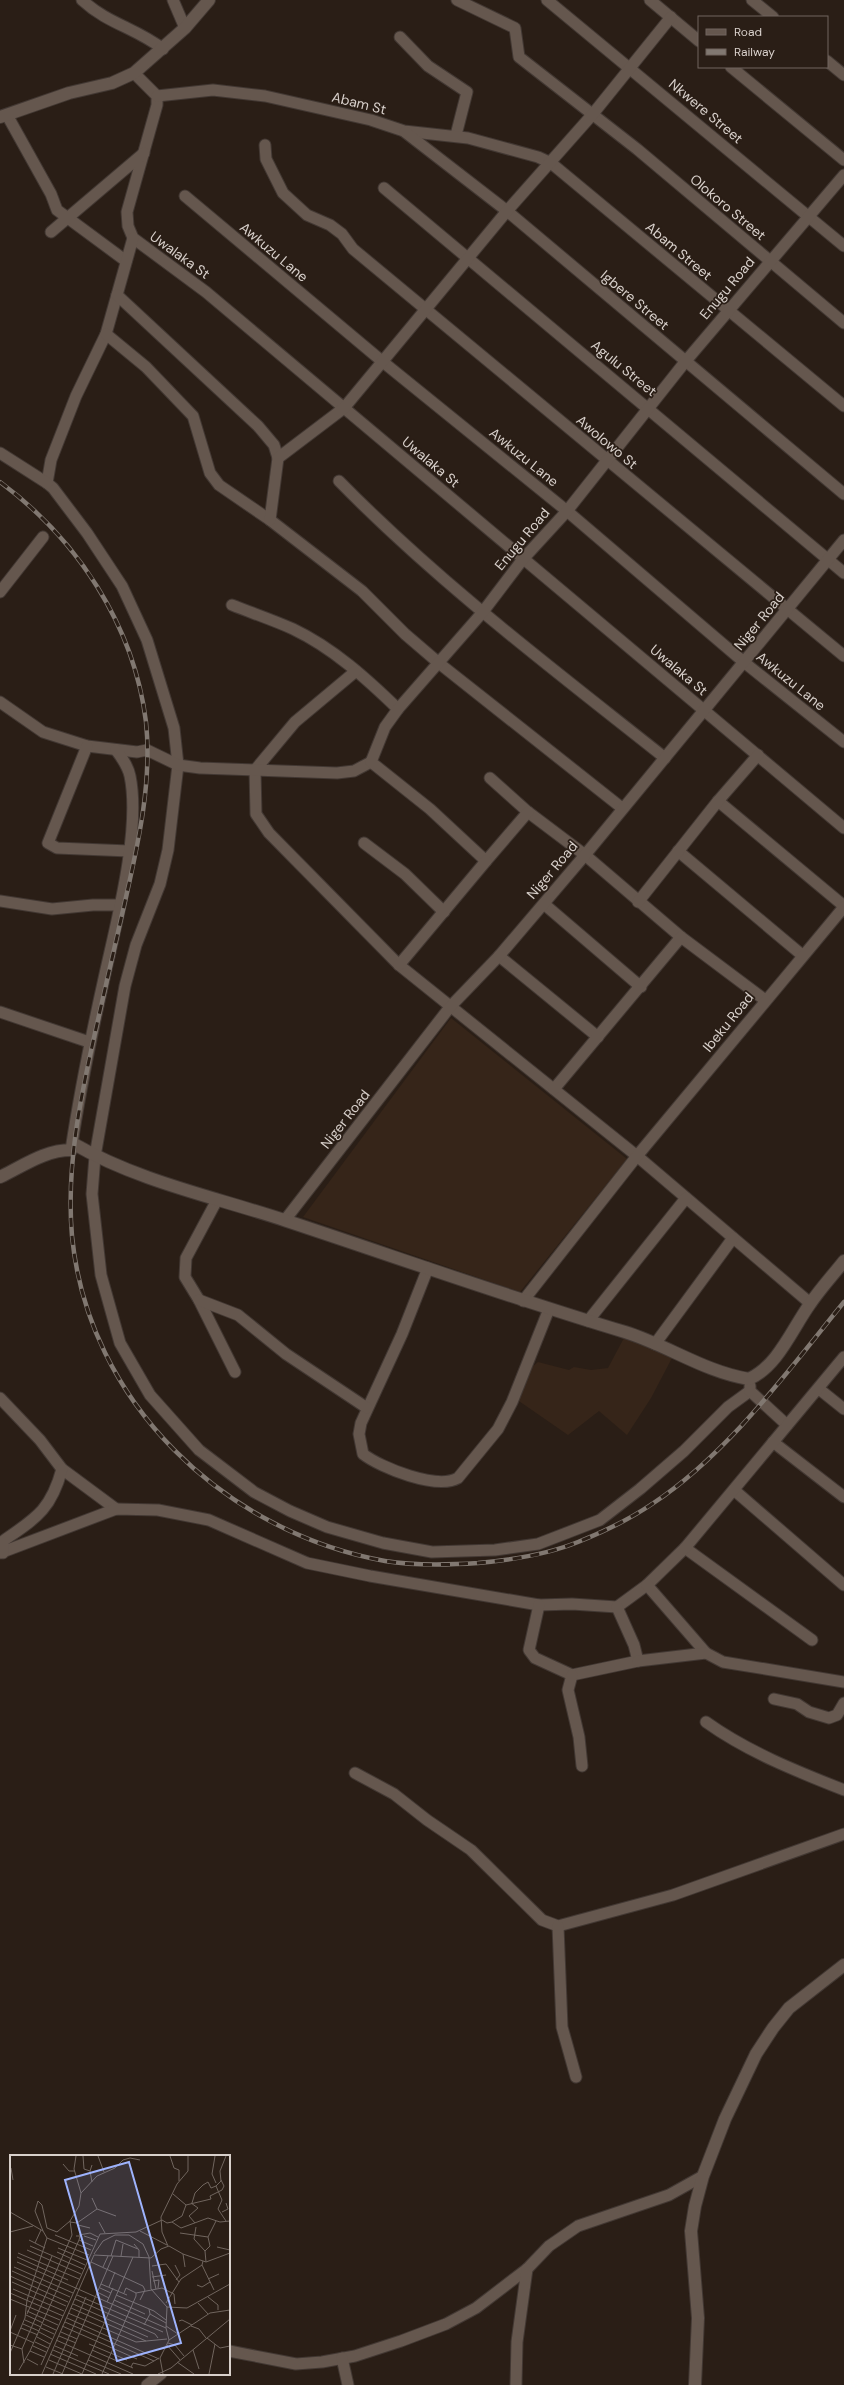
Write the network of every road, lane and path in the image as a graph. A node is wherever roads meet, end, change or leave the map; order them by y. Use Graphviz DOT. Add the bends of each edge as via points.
graph roads {
  1 [pos="82,0"];
  2 [pos="173,0"];
  3 [pos="209,0"];
  4 [pos="457,0"];
  5 [pos="547,0"];
  6 [pos="650,0"];
  7 [pos="752,0"];
  8 [pos="772,16"];
  9 [pos="670,17"];
  10 [pos="185,28"];
  11 [pos="400,37"];
  12 [pos="698,40"];
  13 [pos="163,49"];
  14 [pos="828,62"];
  15 [pos="631,68"];
  16 [pos="732,68"];
  17 [pos="134,73"];
  18 [pos="844,75"];
  19 [pos="157,96"];
  20 [pos="592,115"];
  21 [pos="3,116"];
  22 [pos="404,131"];
  23 [pos="456,135"];
  24 [pos="265,145"];
  25 [pos="144,153"];
  26 [pos="844,160"];
  27 [pos="551,163"];
  28 [pos="844,175"];
  29 [pos="384,188"];
  30 [pos="185,196"];
  31 [pos="508,211"];
  32 [pos="809,216"];
  33 [pos="66,218"];
  34 [pos="51,232"];
  35 [pos="133,238"];
  36 [pos="844,246"];
  37 [pos="468,260"];
  38 [pos="126,261"];
  39 [pos="769,262"];
  40 [pos="117,295"];
  41 [pos="427,311"];
  42 [pos="728,311"];
  43 [pos="844,323"];
  44 [pos="106,334"];
  45 [pos="383,362"];
  46 [pos="685,362"];
  47 [pos="844,406"];
  48 [pos="344,408"];
  49 [pos="650,409"];
  50 [pos="0,453"];
  51 [pos="278,458"];
  52 [pos="607,461"];
  53 [pos="338,481"];
  54 [pos="47,483"];
  55 [pos="844,494"];
  56 [pos="566,511"];
  57 [pos="270,520"];
  58 [pos="43,536"];
  59 [pos="844,540"];
  60 [pos="523,559"];
  61 [pos="828,560"];
  62 [pos="844,573"];
  63 [pos="0,592"];
  64 [pos="232,605"];
  65 [pos="788,610"];
  66 [pos="482,613"];
  67 [pos="844,656"];
  68 [pos="745,662"];
  69 [pos="440,664"];
  70 [pos="356,671"];
  71 [pos="0,702"];
  72 [pos="398,709"];
  73 [pos="704,710"];
  74 [pos="844,742"];
  75 [pos="87,746"];
  76 [pos="116,750"];
  77 [pos="758,755"];
  78 [pos="665,758"];
  79 [pos="371,762"];
  80 [pos="178,765"];
  81 [pos="255,770"];
  82 [pos="490,778"];
  83 [pos="718,801"];
  84 [pos="622,808"];
  85 [pos="528,812"];
  86 [pos="844,828"];
  87 [pos="364,843"];
  88 [pos="129,851"];
  89 [pos="678,851"];
  90 [pos="585,855"];
  91 [pos="486,861"];
  92 [pos="0,901"];
  93 [pos="638,902"];
  94 [pos="544,904"];
  95 [pos="119,905"];
  96 [pos="844,907"];
  97 [pos="444,912"];
  98 [pos="681,937"];
  99 [pos="802,955"];
  100 [pos="499,956"];
  101 [pos="398,965"];
  102 [pos="641,987"];
  103 [pos="765,1000"];
  104 [pos="450,1007"];
  105 [pos="0,1012"];
  106 [pos="598,1037"];
  107 [pos="90,1042"];
  108 [pos="554,1089"];
  109 [pos="71,1150"];
  110 [pos="95,1156"];
  111 [pos="637,1156"];
  112 [pos="0,1177"];
  113 [pos="686,1198"];
  114 [pos="217,1200"];
  115 [pos="285,1220"];
  116 [pos="733,1238"];
  117 [pos="844,1261"];
  118 [pos="428,1268"];
  119 [pos="199,1300"];
  120 [pos="523,1301"];
  121 [pos="810,1303"];
  122 [pos="549,1309"];
  123 [pos="588,1321"];
  124 [pos="655,1344"];
  125 [pos="844,1357"];
  126 [pos="235,1372"];
  127 [pos="749,1379"];
  128 [pos="819,1389"];
  129 [pos="750,1392"];
  130 [pos="0,1398"];
  131 [pos="368,1408"];
  132 [pos="844,1409"];
  133 [pos="787,1425"];
  134 [pos="773,1442"];
  135 [pos="62,1469"];
  136 [pos="734,1490"];
  137 [pos="844,1497"];
  138 [pos="116,1509"];
  139 [pos="1,1540"];
  140 [pos="685,1548"];
  141 [pos="1,1553"];
  142 [pos="647,1585"];
  143 [pos="844,1585"];
  144 [pos="539,1605"];
  145 [pos="616,1607"];
  146 [pos="812,1640"];
  147 [pos="706,1653"];
  148 [pos="638,1661"];
  149 [pos="572,1675"];
  150 [pos="844,1682"];
  151 [pos="774,1699"];
  152 [pos="844,1703"];
  153 [pos="706,1722"];
  154 [pos="582,1766"];
  155 [pos="355,1773"];
  156 [pos="844,1790"];
  157 [pos="844,1834"];
  158 [pos="558,1926"];
  159 [pos="844,1965"];
  160 [pos="576,2077"];
  161 [pos="703,2176"];
  162 [pos="527,2269"];
  163 [pos="230,2351"];
  164 [pos="342,2358"];
  165 [pos="160,2375"];
  166 [pos="147,2385"];
  167 [pos="348,2385"];
  168 [pos="516,2385"];
  169 [pos="695,2385"];
  1 -- 13 [label="street" via="114,24 147,37"];
  2 -- 10 [label="street"];
  3 -- 10 [label="street"];
  4 -- 20 [label="street, Olokoro Street" via="515,28 520,57"];
  5 -- 15 [label="street, Nkwere Street"];
  6 -- 9 [label="street"];
  7 -- 8 [label="street"];
  9 -- 12 [label="street"];
  9 -- 15 [label="street"];
  10 -- 13 [label="street"];
  11 -- 23 [label="street" via="428,66 467,92"];
  13 -- 17 [label="street"];
  14 -- 18 [label="street"];
  15 -- 20 [label="street"];
  15 -- 32 [label="street, Nkwere Street"];
  16 -- 26 [label="street"];
  17 -- 19 [label="street"];
  17 -- 21 [label="street" via="112,83 69,93"];
  19 -- 22 [label="street, Abam St" via="213,90 265,96 371,120"];
  19 -- 25 [label="street, Uwalaka St" via="157,105"];
  20 -- 27 [label="street"];
  20 -- 39 [label="street, Olokoro Street" via="637,149"];
  21 -- 33 [label="street" via="51,194 57,210"];
  22 -- 23 [label="street, Abam St"];
  22 -- 31 [label="street, Igbere Street"];
  23 -- 27 [label="street, Abam St" via="538,157"];
  24 -- 41 [label="street, Awolowo St" via="266,158 283,193 307,215 330,225 342,234 353,249"];
  25 -- 33 [label="street"];
  25 -- 35 [label="street, Uwalaka St" via="127,212 128,226"];
  27 -- 31 [label="street"];
  27 -- 42 [label="street, Abam Street"];
  28 -- 32 [label="street, Enugu Road"];
  29 -- 37 [label="street, Agulu Street"];
  30 -- 45 [label="street, Awkuzu Lane"];
  31 -- 37 [label="street"];
  31 -- 46 [label="street, Igbere Street"];
  32 -- 36 [label="street, Nkwere Street"];
  32 -- 39 [label="street, Enugu Road"];
  33 -- 34 [label="street"];
  33 -- 38 [label="street"];
  35 -- 38 [label="street"];
  35 -- 48 [label="street, Uwalaka St" via="206,292"];
  37 -- 41 [label="street"];
  37 -- 49 [label="street, Agulu Street"];
  38 -- 40 [label="street"];
  39 -- 42 [label="street, Enugu Road"];
  39 -- 43 [label="street, Olokoro Street"];
  40 -- 44 [label="street"];
  40 -- 51 [label="street" via="258,426 274,445"];
  41 -- 45 [label="street"];
  41 -- 52 [label="street, Awolowo St"];
  42 -- 46 [label="street, Enugu Road"];
  42 -- 47 [label="street, Abam Street"];
  44 -- 54 [label="street" via="73,403 51,460"];
  44 -- 57 [label="street" via="146,367 193,416 210,473 218,486"];
  45 -- 48 [label="street"];
  45 -- 56 [label="street, Awkuzu Lane"];
  46 -- 49 [label="street, Enugu Road"];
  46 -- 55 [label="street, Igbere Street"];
  48 -- 51 [label="street"];
  48 -- 60 [label="street, Uwalaka St"];
  49 -- 52 [label="street, Enugu Road"];
  49 -- 61 [label="street, Agulu Street"];
  50 -- 54 [label="street"];
  51 -- 57 [label="street"];
  52 -- 56 [label="street, Enugu Road"];
  52 -- 65 [label="street, Awolowo St"];
  53 -- 66 [label="street"];
  54 -- 80 [label="street" via="87,533 122,586 141,627 165,694 174,728"];
  56 -- 60 [label="street, Enugu Road"];
  56 -- 68 [label="street, Awkuzu Lane"];
  57 -- 69 [label="street" via="362,591 405,634"];
  58 -- 63 [label="street"];
  59 -- 61 [label="street, Niger Road"];
  60 -- 66 [label="street, Enugu Road"];
  60 -- 73 [label="street, Uwalaka St"];
  61 -- 62 [label="street, Agulu Street"];
  61 -- 65 [label="street, Niger Road"];
  64 -- 70 [label="street" via="293,629"];
  65 -- 67 [label="street, Awolowo St"];
  65 -- 68 [label="street, Niger Road"];
  66 -- 69 [label="street, Enugu Road"];
  66 -- 78 [label="street"];
  68 -- 73 [label="street, Niger Road"];
  68 -- 74 [label="street, Awkuzu Lane"];
  69 -- 72 [label="street, Enugu Road"];
  69 -- 84 [label="street"];
  70 -- 72 [label="street"];
  70 -- 81 [label="street" via="295,722"];
  71 -- 75 [label="street" via="43,732"];
  72 -- 79 [label="street, Enugu Road" via="385,727"];
  73 -- 77 [label="street, Uwalaka St"];
  73 -- 78 [label="street, Niger Road"];
  75 -- 76 [label="street"];
  75 -- 88 [label="street" via="48,843 57,848"];
  76 -- 80 [label="street" via="147,750"];
  76 -- 88 [label="street" via="128,767 130,775 132,823"];
  77 -- 83 [label="street"];
  77 -- 86 [label="street, Uwalaka St"];
  78 -- 84 [label="street, Niger Road"];
  79 -- 81 [label="street" via="354,771 337,773"];
  79 -- 91 [label="street" via="430,809"];
  80 -- 81 [label="street"];
  80 -- 110 [label="street" via="168,850 160,884 136,945 125,986"];
  81 -- 101 [label="street" via="256,814 269,833"];
  82 -- 85 [label="street"];
  83 -- 89 [label="street"];
  83 -- 96 [label="street"];
  84 -- 90 [label="street, Niger Road"];
  85 -- 90 [label="street"];
  85 -- 91 [label="street"];
  87 -- 97 [label="street" via="405,874"];
  88 -- 95 [label="street"];
  89 -- 93 [label="street"];
  89 -- 99 [label="street"];
  90 -- 93 [label="street"];
  90 -- 94 [label="street, Niger Road"];
  91 -- 97 [label="street"];
  92 -- 95 [label="street" via="52,910"];
  93 -- 98 [label="street"];
  94 -- 100 [label="street, Niger Road"];
  94 -- 102 [label="street"];
  95 -- 107 [label="street"];
  96 -- 99 [label="street, Ibeku Road"];
  97 -- 101 [label="street"];
  98 -- 102 [label="street"];
  98 -- 103 [label="street"];
  99 -- 103 [label="street, Ibeku Road"];
  100 -- 104 [label="street, Niger Road"];
  100 -- 106 [label="street"];
  101 -- 104 [label="street"];
  102 -- 106 [label="street"];
  103 -- 111 [label="street, Ibeku Road"];
  104 -- 108 [label="street"];
  104 -- 115 [label="street, Niger Road"];
  105 -- 107 [label="street"];
  106 -- 108 [label="street"];
  107 -- 109 [label="street"];
  108 -- 111 [label="street"];
  109 -- 110 [label="street" via="74,1144"];
  109 -- 112 [label="street" via="45,1154"];
  110 -- 114 [label="street" via="166,1185"];
  110 -- 129 [label="street" via="92,1194 101,1275 120,1343 150,1395 198,1450 254,1492 327,1527 383,1543 432,1552 495,1550 538,1544 600,1520 640,1489 728,1408"];
  111 -- 113 [label="street"];
  111 -- 120 [label="street, Ibeku Road"];
  113 -- 116 [label="street"];
  113 -- 123 [label="street"];
  114 -- 115 [label="street"];
  114 -- 119 [label="street" via="186,1258 184,1268 185,1277"];
  115 -- 118 [label="street"];
  116 -- 121 [label="street"];
  116 -- 124 [label="street"];
  117 -- 121 [label="street"];
  118 -- 120 [label="street"];
  118 -- 131 [label="street" via="402,1334"];
  119 -- 126 [label="street"];
  119 -- 131 [label="street" via="238,1315 286,1354"];
  120 -- 122 [label="street"];
  121 -- 127 [label="street" via="771,1362 760,1374"];
  122 -- 123 [label="street"];
  122 -- 131 [label="street" via="512,1402 498,1428 454,1481 438,1483 406,1474 384,1466 363,1454 359,1434"];
  123 -- 124 [label="street"];
  124 -- 127 [label="street" via="714,1369"];
  125 -- 128 [label="street"];
  127 -- 129 [label="street"];
  128 -- 132 [label="street"];
  128 -- 133 [label="street"];
  129 -- 133 [label="street"];
  130 -- 135 [label="street" via="40,1440"];
  133 -- 134 [label="street"];
  134 -- 136 [label="street"];
  134 -- 137 [label="street"];
  135 -- 138 [label="street"];
  135 -- 139 [label="street" via="57,1487 36,1520"];
  136 -- 140 [label="street"];
  136 -- 143 [label="street"];
  138 -- 141 [label="street"];
  138 -- 144 [label="street" via="158,1510 209,1520 306,1563"];
  139 -- 141 [label="street"];
  140 -- 142 [label="street"];
  140 -- 146 [label="street"];
  142 -- 145 [label="street"];
  142 -- 147 [label="street"];
  144 -- 145 [label="street"];
  144 -- 149 [label="street" via="529,1650 535,1658"];
  145 -- 148 [label="street" via="634,1645"];
  147 -- 148 [label="street"];
  147 -- 150 [label="street" via="722,1662"];
  148 -- 149 [label="street"];
  149 -- 154 [label="street" via="568,1690 579,1737"];
  151 -- 152 [label="street" via="797,1704 809,1712 829,1718 836,1715"];
  153 -- 156 [label="street" via="729,1739"];
  155 -- 158 [label="street" via="394,1794 426,1820 471,1850 542,1920"];
  157 -- 158 [label="street" via="673,1895"];
  158 -- 160 [label="street" via="562,2027"];
  159 -- 161 [label="street" via="789,2008 768,2035 756,2054 725,2119"];
  161 -- 162 [label="street" via="669,2195 578,2226 549,2246"];
  161 -- 169 [label="street" via="692,2231 698,2318"];
  162 -- 164 [label="street" via="476,2308 446,2324 401,2341"];
  162 -- 168 [label="street" via="517,2342"];
  163 -- 164 [label="street" via="296,2364"];
  164 -- 167 [label="street"];
  165 -- 166 [label="street"];
}
